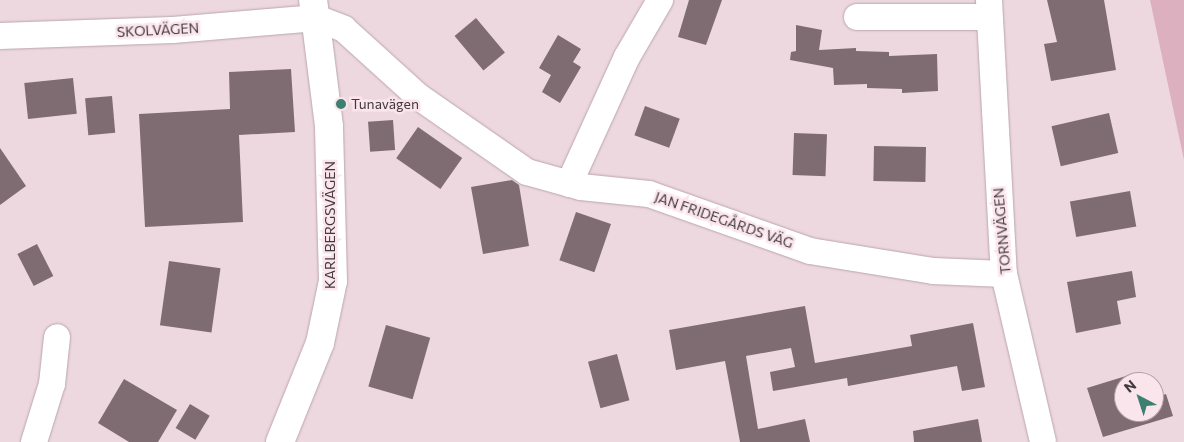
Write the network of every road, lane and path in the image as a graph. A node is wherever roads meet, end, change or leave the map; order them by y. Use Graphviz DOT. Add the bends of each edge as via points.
graph roads {
  1 [pos="660,0"];
  2 [pos="989,8"];
  3 [pos="314,9"];
  4 [pos="857,17"];
  5 [pos="0,36"];
  6 [pos="569,184"];
  7 [pos="1004,274"];
  8 [pos="56,337"];
  9 [pos="34,442"];
  10 [pos="280,442"];
  11 [pos="1043,442"];
  1 -- 6 [label="street" via="627,57"];
  2 -- 4 [label="street, TORNVÄGEN"];
  2 -- 7 [label="street, TORNVÄGEN"];
  3 -- 5 [label="street, SKOLVÄGEN" via="172,30"];
  3 -- 6 [label="street, JAN FRIDEGÅRDS VÄG" via="344,29 418,97 527,172"];
  3 -- 10 [label="street, KARLBERGSVÄGEN" via="330,126 333,281 320,344"];
  6 -- 7 [label="street, JAN FRIDEGÅRDS VÄG" via="649,194 810,250 933,271"];
  7 -- 11 [label="street, TORNVÄGEN"];
  8 -- 9 [label="street" via="52,384"];
}
